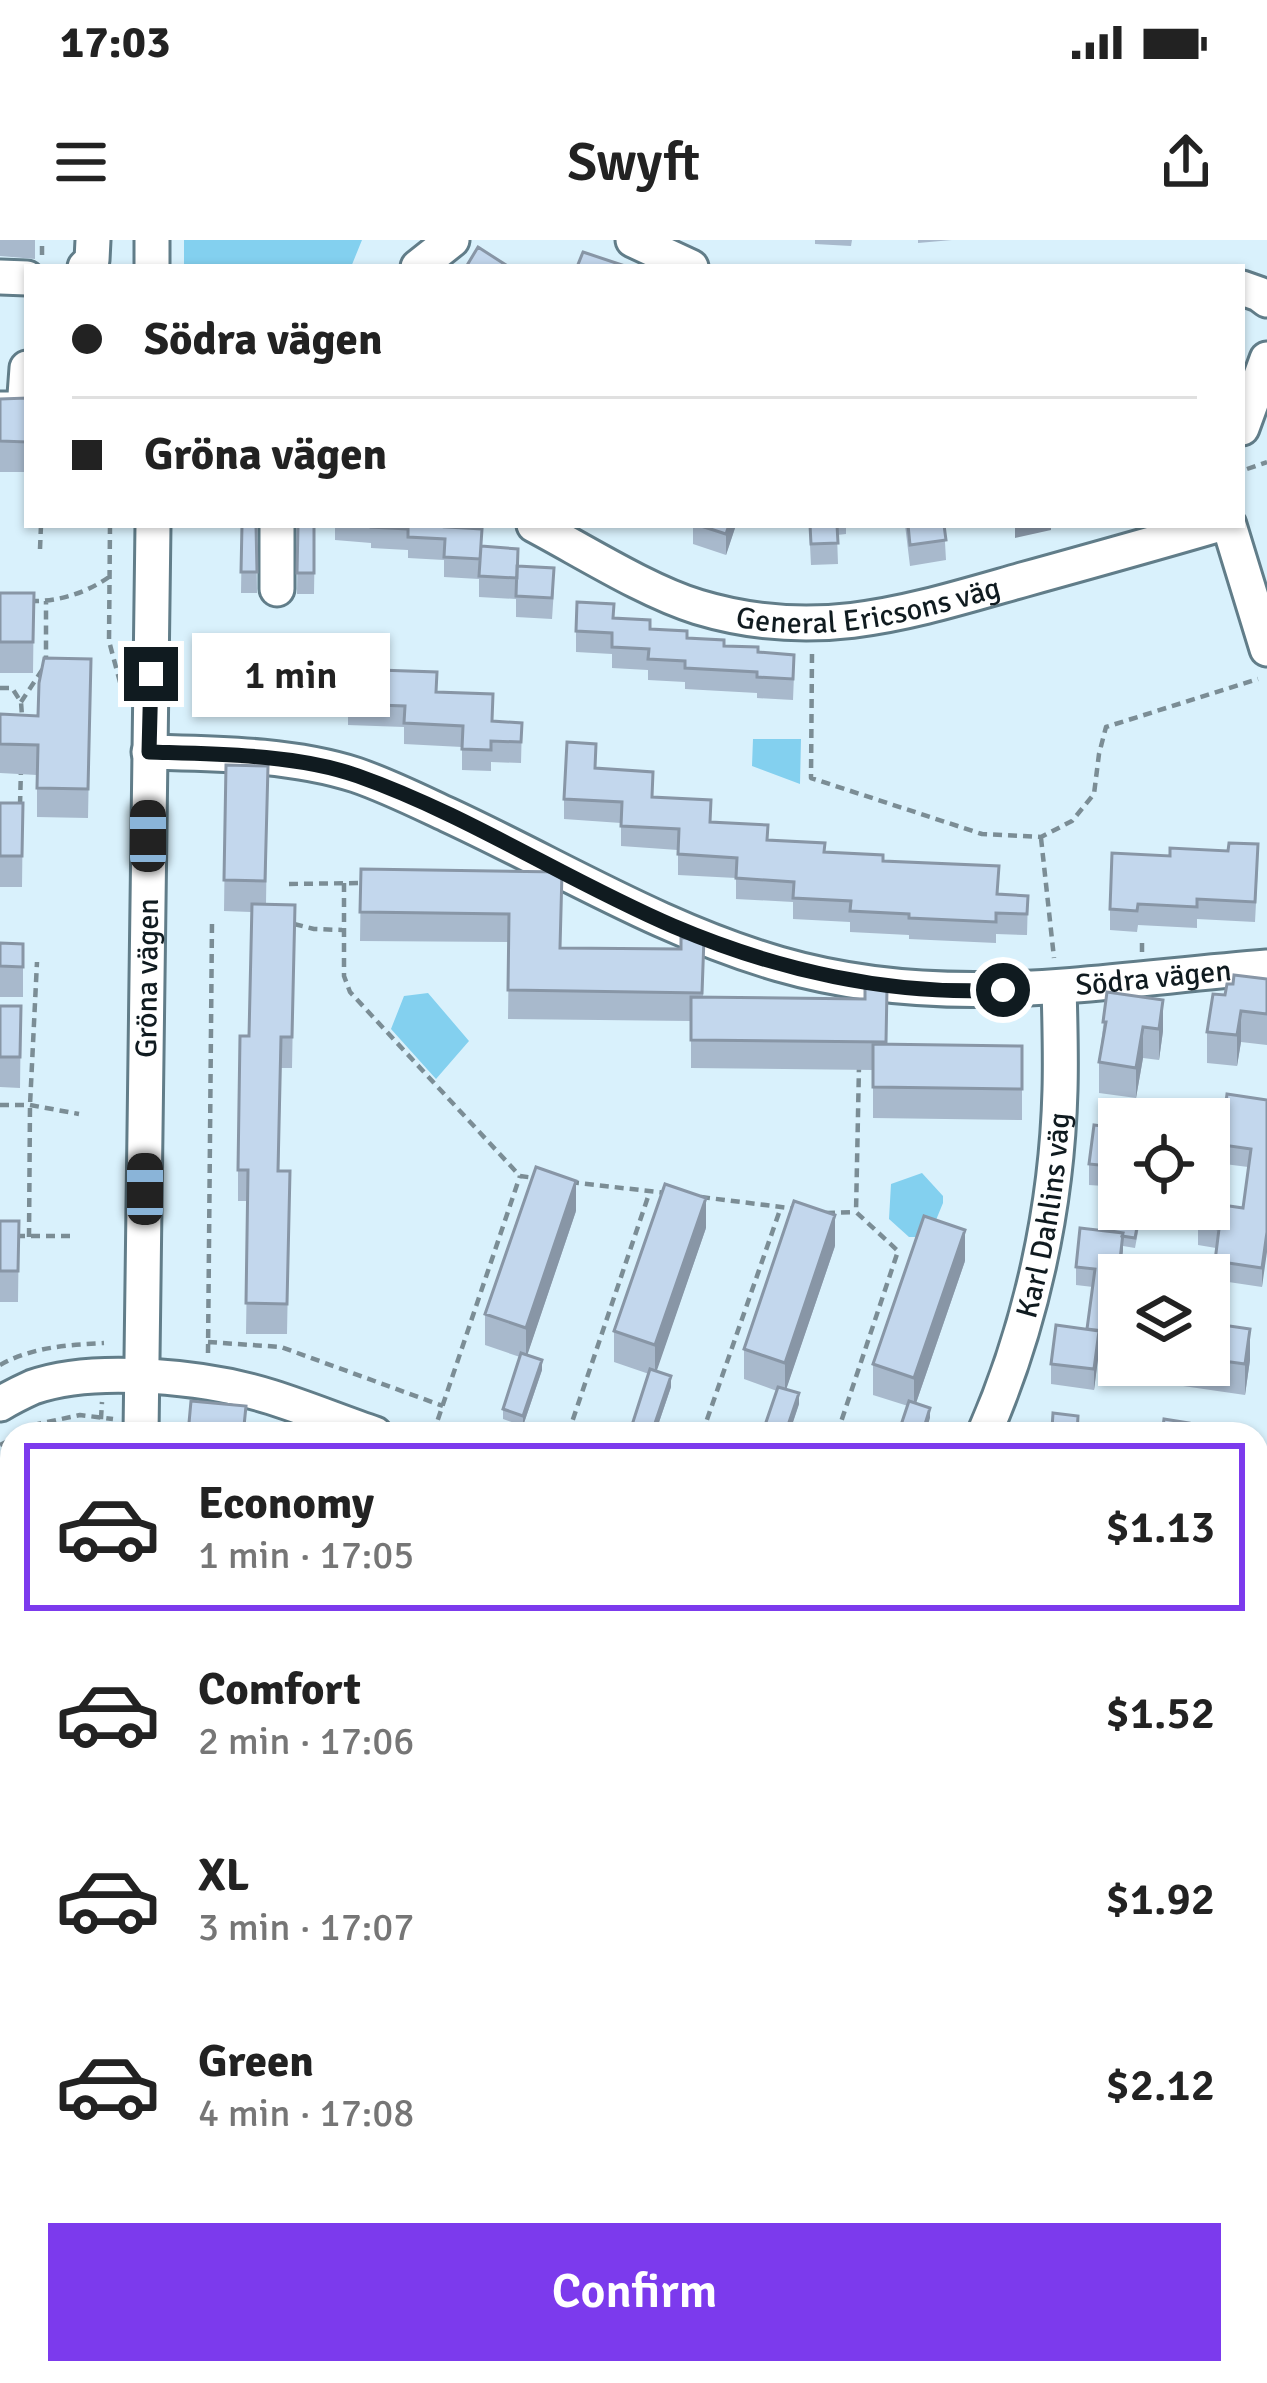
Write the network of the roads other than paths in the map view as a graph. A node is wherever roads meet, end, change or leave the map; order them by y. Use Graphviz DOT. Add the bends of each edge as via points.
graph roads {
  1 [pos="452,240"];
  2 [pos="632,240"];
  3 [pos="422,264"];
  4 [pos="684,264"];
  5 [pos="1267,359"];
  6 [pos="1245,420"];
  7 [pos="153,528"];
  8 [pos="278,528"];
  9 [pos="539,528"];
  10 [pos="1206,528"];
  11 [pos="1230,528"];
  12 [pos="277,589"];
  13 [pos="1262,664"];
  14 [pos="149,752"];
  15 [pos="1267,968"];
  16 [pos="1058,978"];
  17 [pos="140,1376"];
  18 [pos="0,1404"];
  19 [pos="141,1422"];
  20 [pos="342,1422"];
  21 [pos="990,1422"];
  1 -- 3 [label="street"];
  2 -- 4 [label="street"];
  5 -- 6 [label="street"];
  7 -- 14 [label="street, Gröna vägen"];
  8 -- 12 [label="street"];
  9 -- 10 [label="street, General Ericsons väg" via="697,607 803,624 906,613"];
  11 -- 13 [label="street"];
  14 -- 16 [label="street, Södra vägen" via="285,760 354,774 670,925 780,964 914,989 979,992"];
  14 -- 17 [label="street, Gröna vägen"];
  15 -- 16 [label="street, Södra vägen"];
  16 -- 21 [label="street, Karl Dahlins väg" via="1053,1186 1025,1323"];
  17 -- 18 [label="street" via="61,1380"];
  17 -- 19 [label="street, Gröna vägen"];
  17 -- 20 [label="street" via="267,1395"];
}
